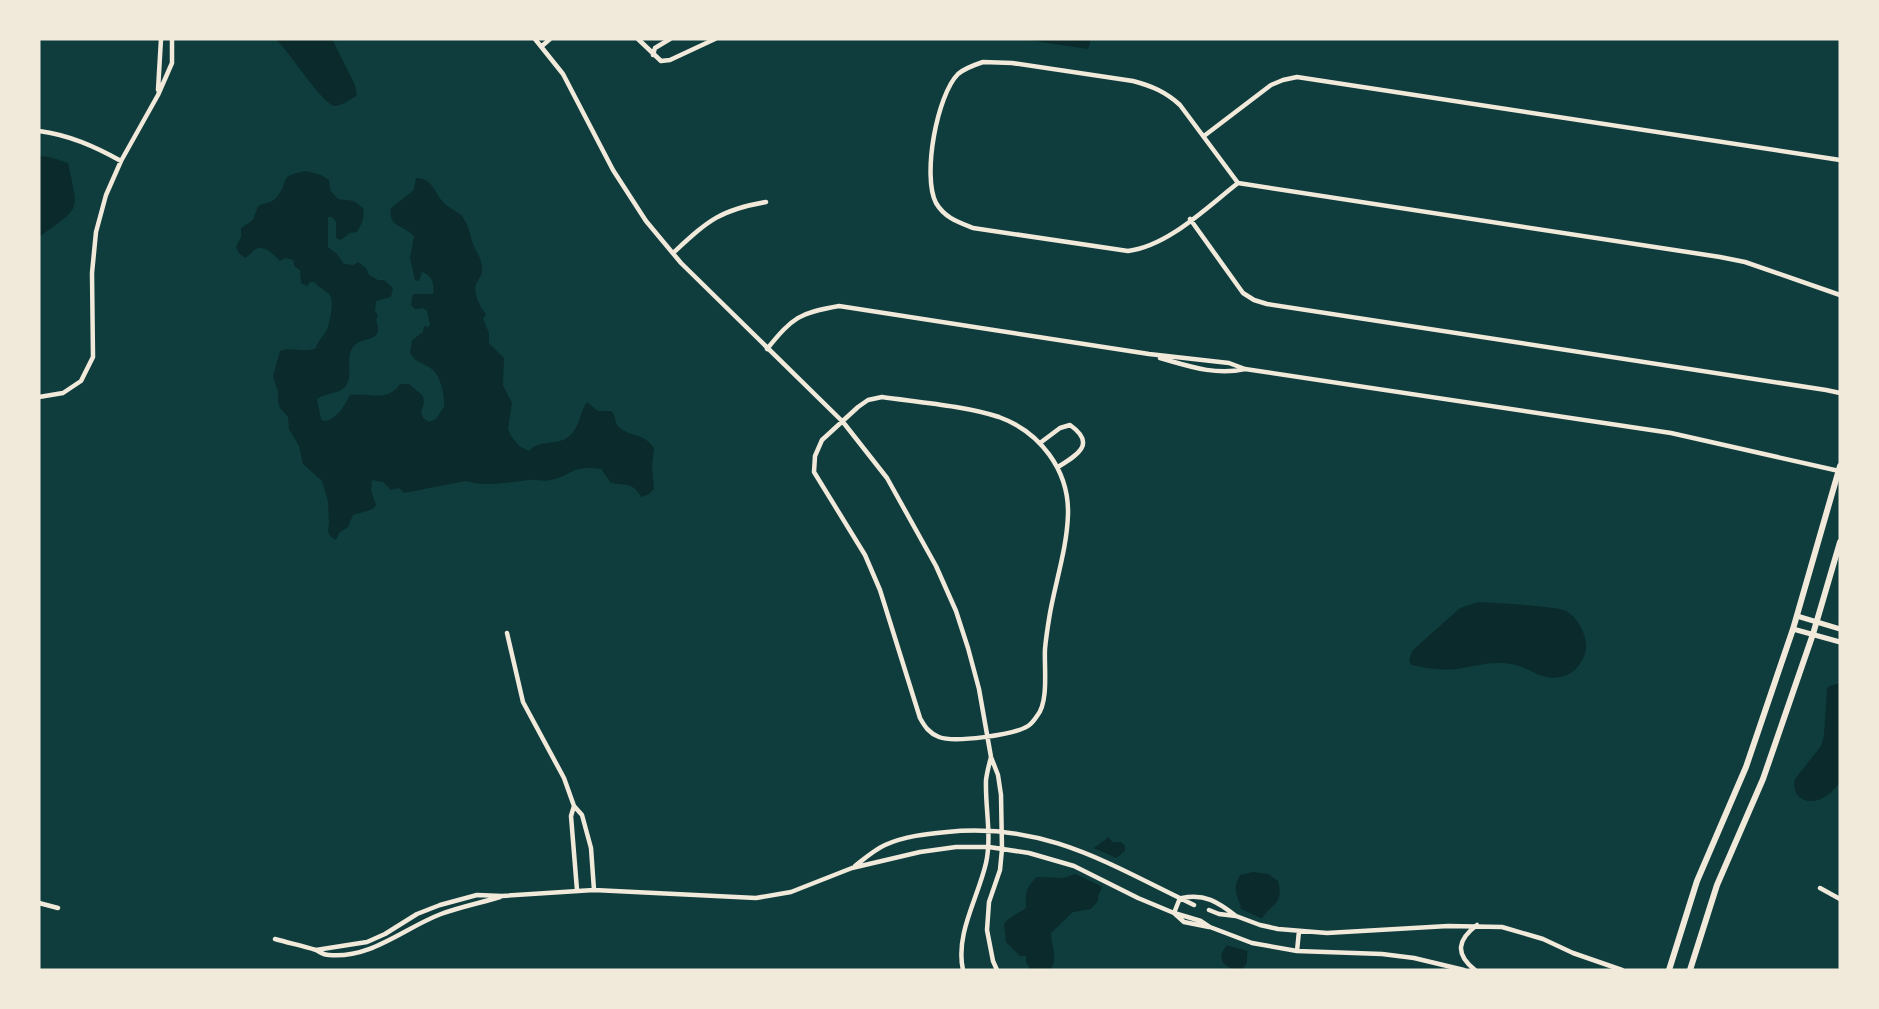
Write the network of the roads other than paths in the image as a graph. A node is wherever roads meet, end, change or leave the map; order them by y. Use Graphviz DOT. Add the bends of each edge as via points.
graph roads {
  1 [pos="161,39"];
  2 [pos="172,39"];
  3 [pos="535,39"];
  4 [pos="550,39"];
  5 [pos="638,39"];
  6 [pos="670,39"];
  7 [pos="715,39"];
  8 [pos="542,46"];
  9 [pos="653,55"];
  10 [pos="158,95"];
  11 [pos="39,131"];
  12 [pos="1204,136"];
  13 [pos="121,160"];
  14 [pos="1840,160"];
  15 [pos="1238,183"];
  16 [pos="766,202"];
  17 [pos="1190,219"];
  18 [pos="673,253"];
  19 [pos="1840,295"];
  20 [pos="767,349"];
  21 [pos="1149,354"];
  22 [pos="1245,369"];
  23 [pos="1840,393"];
  24 [pos="39,397"];
  25 [pos="843,422"];
  26 [pos="1040,443"];
  27 [pos="1058,467"];
  28 [pos="1839,470"];
  29 [pos="1840,542"];
  30 [pos="1797,616"];
  31 [pos="1816,623"];
  32 [pos="1793,629"];
  33 [pos="1840,629"];
  34 [pos="507,633"];
  35 [pos="1813,634"];
  36 [pos="1840,642"];
  37 [pos="988,735"];
  38 [pos="991,757"];
  39 [pos="574,806"];
  40 [pos="988,831"];
  41 [pos="1003,832"];
  42 [pos="989,847"];
  43 [pos="1002,849"];
  44 [pos="852,868"];
  45 [pos="1820,888"];
  46 [pos="577,890"];
  47 [pos="594,890"];
  48 [pos="502,896"];
  49 [pos="1180,898"];
  50 [pos="1840,899"];
  51 [pos="39,903"];
  52 [pos="1194,905"];
  53 [pos="58,908"];
  54 [pos="1209,910"];
  55 [pos="1174,913"];
  56 [pos="1236,916"];
  57 [pos="1477,925"];
  58 [pos="1299,932"];
  59 [pos="275,939"];
  60 [pos="316,950"];
  61 [pos="1297,951"];
  62 [pos="963,970"];
  63 [pos="997,970"];
  64 [pos="1464,970"];
  65 [pos="1475,970"];
  66 [pos="1622,970"];
  67 [pos="1669,970"];
  68 [pos="1690,970"];
  1 -- 10 [label="street"];
  2 -- 10 [label="street" via="172,63"];
  3 -- 8 [label="street"];
  4 -- 8 [label="street"];
  5 -- 9 [label="street"];
  6 -- 9 [label="street" via="655,48"];
  7 -- 9 [label="street" via="670,60 661,61"];
  8 -- 18 [label="street" via="563,74 613,170 646,221"];
  10 -- 13 [label="street"];
  11 -- 13 [label="street" via="92,145"];
  12 -- 14 [label="street" via="1271,86 1297,78"];
  12 -- 15 [label="street"];
  12 -- 17 [label="street" via="1180,105 1152,86 1012,63 969,66 950,84 938,116 932,192 936,203 955,221 974,228 1128,251 1159,242"];
  13 -- 24 [label="street" via="96,232 92,273 93,357 81,381 63,393"];
  15 -- 17 [label="street"];
  15 -- 19 [label="street" via="1720,256"];
  16 -- 18 [label="street" via="740,207 710,220"];
  17 -- 23 [label="street" via="1243,293 1267,304"];
  18 -- 20 [label="street"];
  20 -- 21 [label="street" via="788,324 810,312 839,306"];
  20 -- 25 [label="street"];
  21 -- 22 [label="street" via="1229,363"];
  21 -- 22 [label="street" via="1196,368 1229,373"];
  22 -- 28 [label="street" via="1671,433"];
  25 -- 26 [label="street" via="868,400 882,397 992,415"];
  25 -- 37 [label="street" via="887,478 936,566 968,648"];
  25 -- 37 [label="street" via="822,440 814,472 865,555 880,590 920,718 926,730 954,741"];
  26 -- 27 [label="street"];
  26 -- 27 [label="street" via="1070,425 1081,432 1084,443 1079,454"];
  27 -- 37 [label="street" via="1066,492 1068,530 1050,614 1044,699 1039,714 1029,725"];
  28 -- 30 [label="main road"];
  29 -- 31 [label="main road"];
  30 -- 31 [label="street"];
  30 -- 32 [label="main road"];
  31 -- 33 [label="street"];
  31 -- 35 [label="main road"];
  32 -- 35 [label="street"];
  32 -- 67 [label="main road" via="1746,767 1697,880"];
  34 -- 39 [label="street" via="523,702 564,778"];
  35 -- 36 [label="street"];
  35 -- 68 [label="main road" via="1763,779 1717,885"];
  37 -- 38 [label="street"];
  38 -- 40 [label="street" via="986,779"];
  38 -- 41 [label="street" via="998,775"];
  39 -- 46 [label="street" via="571,816"];
  39 -- 47 [label="street" via="582,815 590,844"];
  40 -- 41 [label="street"];
  40 -- 42 [label="street"];
  40 -- 44 [label="street" via="914,835 884,846"];
  41 -- 43 [label="street"];
  41 -- 49 [label="street" via="1055,841 1083,851"];
  42 -- 43 [label="street"];
  42 -- 44 [label="street" via="956,847"];
  42 -- 62 [label="street" via="965,929 960,957"];
  43 -- 55 [label="street" via="1074,867"];
  43 -- 63 [label="street" via="1000,870 989,902 987,930"];
  44 -- 47 [label="street" via="791,892 756,898"];
  45 -- 50 [label="street"];
  46 -- 47 [label="street"];
  46 -- 48 [label="street"];
  48 -- 60 [label="street" via="477,895 440,905 367,942"];
  48 -- 60 [label="street" via="444,913 370,950 327,955"];
  49 -- 52 [label="street"];
  49 -- 55 [label="street"];
  49 -- 56 [label="street" via="1205,897"];
  51 -- 53 [label="street"];
  54 -- 56 [label="street"];
  55 -- 61 [label="street" via="1184,922 1252,943"];
  56 -- 58 [label="street"];
  57 -- 58 [label="street"];
  57 -- 65 [label="street" via="1467,933 1461,947 1465,962"];
  57 -- 66 [label="street" via="1523,932"];
  58 -- 61 [label="street"];
  59 -- 60 [label="street"];
  61 -- 64 [label="street" via="1382,954"];
}
